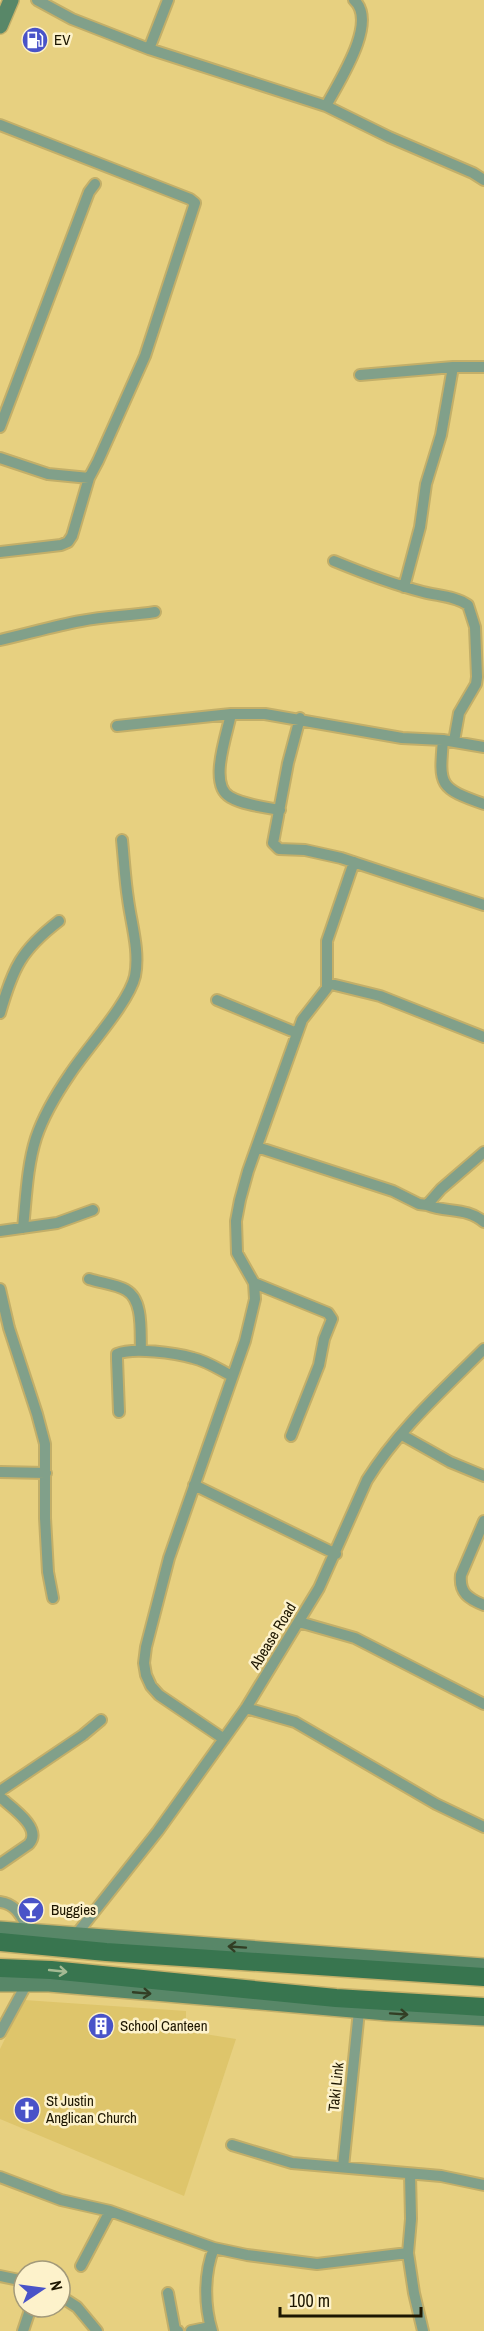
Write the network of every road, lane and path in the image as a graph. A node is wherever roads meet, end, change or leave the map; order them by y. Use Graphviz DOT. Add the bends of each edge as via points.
graph roads {
  1 [pos="11,0"];
  2 [pos="37,0"];
  3 [pos="168,0"];
  4 [pos="354,0"];
  5 [pos="0,26"];
  6 [pos="149,49"];
  7 [pos="326,106"];
  8 [pos="0,125"];
  9 [pos="484,180"];
  10 [pos="95,184"];
  11 [pos="453,367"];
  12 [pos="484,367"];
  13 [pos="360,375"];
  14 [pos="0,427"];
  15 [pos="0,458"];
  16 [pos="89,478"];
  17 [pos="0,552"];
  18 [pos="334,561"];
  19 [pos="405,586"];
  20 [pos="155,612"];
  21 [pos="0,640"];
  22 [pos="231,714"];
  23 [pos="300,718"];
  24 [pos="117,726"];
  25 [pos="449,741"];
  26 [pos="484,747"];
  27 [pos="484,804"];
  28 [pos="280,810"];
  29 [pos="122,840"];
  30 [pos="354,862"];
  31 [pos="484,905"];
  32 [pos="59,921"];
  33 [pos="327,983"];
  34 [pos="217,1000"];
  35 [pos="1,1006"];
  36 [pos="297,1033"];
  37 [pos="484,1037"];
  38 [pos="257,1147"];
  39 [pos="484,1152"];
  40 [pos="427,1205"];
  41 [pos="93,1210"];
  42 [pos="484,1222"];
  43 [pos="23,1228"];
  44 [pos="0,1231"];
  45 [pos="90,1279"];
  46 [pos="254,1283"];
  47 [pos="0,1289"];
  48 [pos="484,1349"];
  49 [pos="141,1351"];
  50 [pos="232,1376"];
  51 [pos="119,1412"];
  52 [pos="402,1435"];
  53 [pos="291,1436"];
  54 [pos="0,1472"];
  55 [pos="46,1473"];
  56 [pos="484,1476"];
  57 [pos="194,1485"];
  58 [pos="484,1521"];
  59 [pos="336,1554"];
  60 [pos="53,1598"];
  61 [pos="484,1605"];
  62 [pos="299,1622"];
  63 [pos="484,1704"];
  64 [pos="246,1708"];
  65 [pos="101,1720"];
  66 [pos="224,1739"];
  67 [pos="0,1791"];
  68 [pos="0,1797"];
  69 [pos="484,1827"];
  70 [pos="0,1864"];
  71 [pos="0,1902"];
  72 [pos="0,1929"];
  73 [pos="30,1932"];
  74 [pos="75,1936"];
  75 [pos="0,1942"];
  76 [pos="484,1966"];
  77 [pos="0,1968"];
  78 [pos="484,1977"];
  79 [pos="0,1984"];
  80 [pos="26,1985"];
  81 [pos="484,2007"];
  82 [pos="455,2010"];
  83 [pos="359,2011"];
  84 [pos="484,2018"];
  85 [pos="0,2033"];
  86 [pos="232,2145"];
  87 [pos="343,2167"];
  88 [pos="410,2174"];
  89 [pos="0,2176"];
  90 [pos="484,2185"];
  91 [pos="110,2211"];
  92 [pos="214,2248"];
  93 [pos="408,2253"];
  94 [pos="81,2266"];
  95 [pos="168,2293"];
  96 [pos="72,2304"];
  97 [pos="211,2329"];
  98 [pos="97,2331"];
  99 [pos="178,2331"];
  100 [pos="190,2331"];
  101 [pos="423,2331"];
  1 -- 5 [label="street"];
  2 -- 6 [label="street" via="72,19"];
  3 -- 6 [label="street"];
  4 -- 7 [label="street" via="362,12 362,32"];
  6 -- 7 [label="street"];
  7 -- 9 [label="street"];
  8 -- 16 [label="street" via="195,203 145,356"];
  10 -- 14 [label="street"];
  11 -- 12 [label="street"];
  11 -- 13 [label="street"];
  11 -- 19 [label="street"];
  15 -- 16 [label="street" via="48,474"];
  16 -- 17 [label="street" via="68,542"];
  18 -- 19 [label="street"];
  19 -- 25 [label="street" via="461,600 472,614 476,684"];
  20 -- 21 [label="street" via="80,621"];
  22 -- 23 [label="street"];
  22 -- 24 [label="street"];
  22 -- 28 [label="street" via="219,783 231,798"];
  23 -- 25 [label="street" via="402,738"];
  23 -- 28 [label="street"];
  25 -- 26 [label="street"];
  25 -- 27 [label="street" via="442,779 458,794"];
  28 -- 30 [label="street" via="273,843 279,849 305,850"];
  29 -- 43 [label="street" via="135,976 68,1076 42,1125 34,1148"];
  30 -- 31 [label="street"];
  30 -- 33 [label="street" via="327,941"];
  32 -- 35 [label="street" via="19,961"];
  33 -- 36 [label="street"];
  33 -- 37 [label="street" via="380,996"];
  34 -- 36 [label="street"];
  36 -- 38 [label="street"];
  38 -- 40 [label="street"];
  38 -- 46 [label="street" via="236,1225 237,1253"];
  39 -- 40 [label="street"];
  40 -- 42 [label="street" via="453,1212 463,1210"];
  41 -- 43 [label="street" via="57,1223"];
  43 -- 44 [label="street"];
  45 -- 49 [label="street" via="132,1294 138,1306"];
  46 -- 50 [label="street" via="250,1322"];
  46 -- 53 [label="street" via="332,1318 320,1365"];
  47 -- 55 [label="street" via="45,1444"];
  48 -- 52 [label="street, Abease Road"];
  49 -- 50 [label="street" via="196,1358"];
  49 -- 51 [label="street" via="117,1354"];
  50 -- 57 [label="street"];
  52 -- 56 [label="street"];
  52 -- 59 [label="street, Abease Road" via="367,1480"];
  54 -- 55 [label="street"];
  55 -- 60 [label="street" via="46,1541"];
  57 -- 59 [label="street"];
  57 -- 66 [label="street" via="169,1558 144,1663 151,1686 159,1695"];
  58 -- 61 [label="street" via="460,1584 470,1600"];
  59 -- 62 [label="street, Abease Road"];
  62 -- 63 [label="street" via="355,1638"];
  62 -- 64 [label="street, Abease Road"];
  64 -- 66 [label="street, Abease Road"];
  64 -- 69 [label="street" via="295,1722 436,1804"];
  65 -- 67 [label="street"];
  66 -- 74 [label="street, Abease Road"];
  68 -- 70 [label="street" via="33,1833 29,1844"];
  71 -- 73 [label="street" via="15,1907"];
  72 -- 73 [label="street"];
  73 -- 74 [label="street"];
  76 -- 74 [label="street, one-way"];
  75 -- 78 [label="main road"];
  77 -- 82 [label="main road, one-way"];
  79 -- 80 [label="street"];
  80 -- 83 [label="street, one-way"];
  80 -- 85 [label="street"];
  81 -- 82 [label="main road"];
  83 -- 82 [label="street, one-way"];
  82 -- 84 [label="street"];
  83 -- 87 [label="street, Taki Link"];
  86 -- 87 [label="street" via="292,2163"];
  87 -- 88 [label="street"];
  88 -- 90 [label="street"];
  88 -- 93 [label="street"];
  89 -- 91 [label="street" via="61,2200"];
  91 -- 92 [label="street"];
  91 -- 94 [label="street"];
  92 -- 93 [label="street" via="317,2264"];
  92 -- 97 [label="street" via="206,2298"];
  93 -- 101 [label="street"];
  95 -- 99 [label="street"];
  96 -- 98 [label="street"];
  97 -- 100 [label="street"];
}
